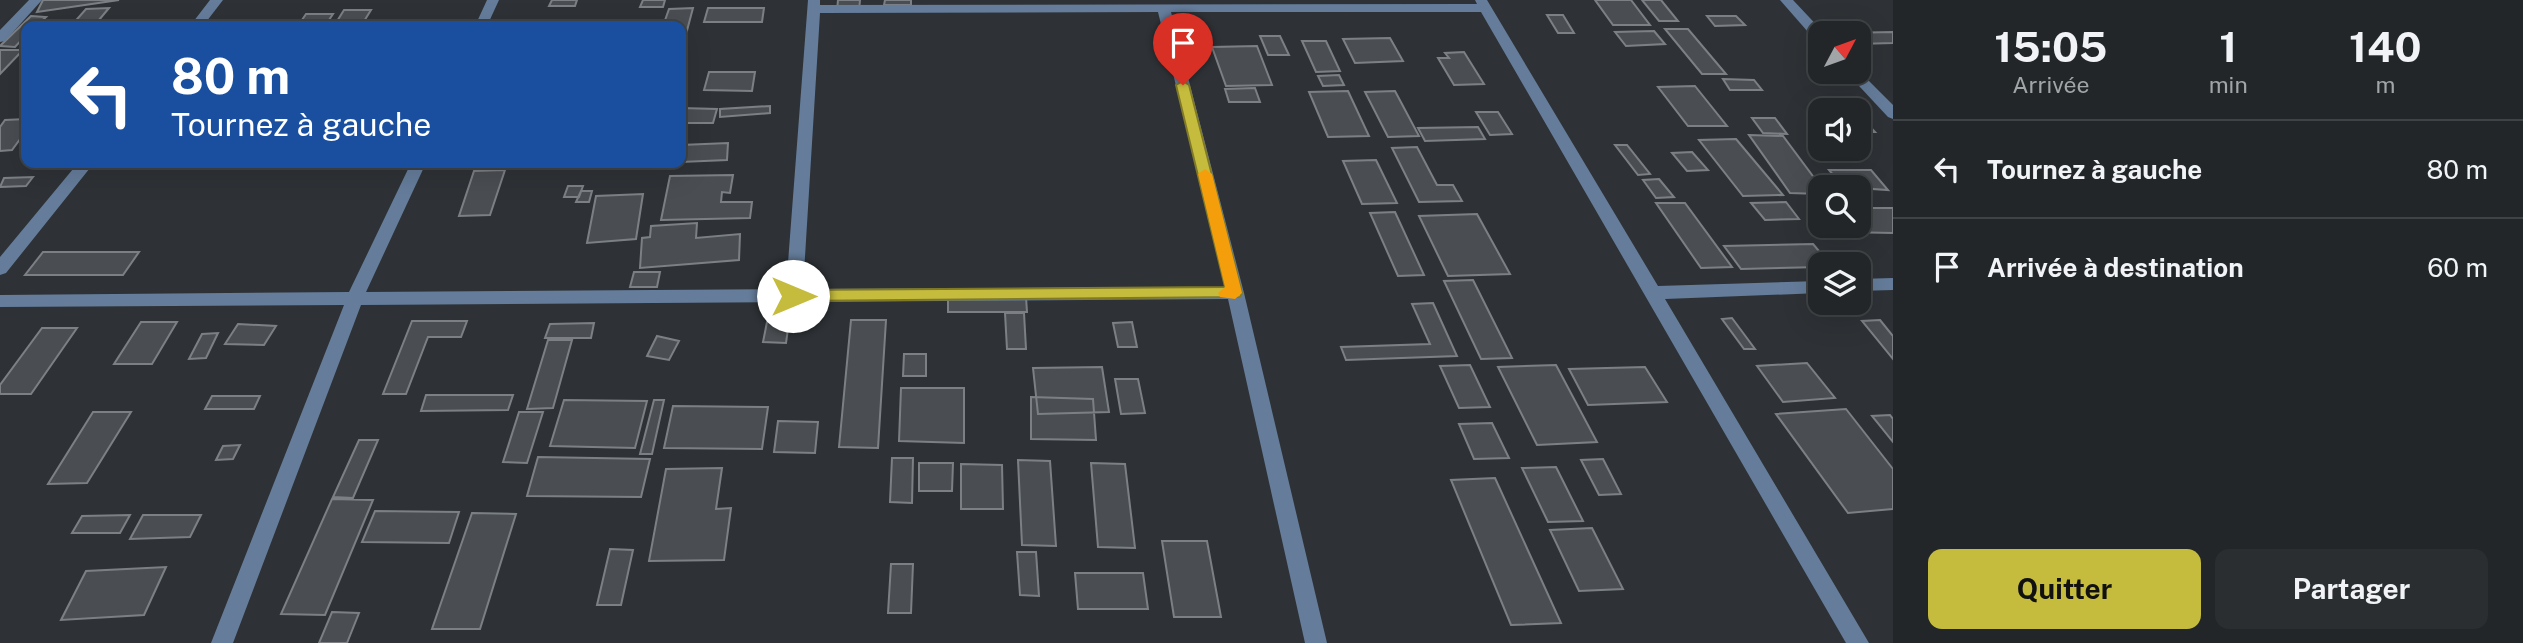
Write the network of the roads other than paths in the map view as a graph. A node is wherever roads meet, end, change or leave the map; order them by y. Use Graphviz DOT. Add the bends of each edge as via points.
graph roads {
  1 [pos="36,0"];
  2 [pos="217,0"];
  3 [pos="493,0"];
  4 [pos="1786,0"];
  5 [pos="813,4"];
  6 [pos="1483,4"];
  7 [pos="1163,8"];
  8 [pos="200,21"];
  9 [pos="483,21"];
  10 [pos="1808,24"];
  11 [pos="0,38"];
  12 [pos="1864,84"];
  13 [pos="1893,114"];
  14 [pos="82,168"];
  15 [pos="416,168"];
  16 [pos="0,269"];
  17 [pos="1893,284"];
  18 [pos="1871,285"];
  19 [pos="1808,287"];
  20 [pos="1235,293"];
  21 [pos="1653,293"];
  22 [pos="793,296"];
  23 [pos="355,298"];
  24 [pos="0,301"];
  25 [pos="222,643"];
  26 [pos="1316,643"];
  27 [pos="1858,643"];
  1 -- 11 [label="street"];
  2 -- 8 [label="street"];
  3 -- 9 [label="street"];
  4 -- 10 [label="street"];
  5 -- 7 [label="street"];
  5 -- 22 [label="street"];
  6 -- 7 [label="street"];
  6 -- 21 [label="street"];
  7 -- 20 [label="street"];
  12 -- 13 [label="street"];
  14 -- 16 [label="street"];
  15 -- 23 [label="street"];
  17 -- 18 [label="street"];
  19 -- 21 [label="street"];
  20 -- 22 [label="street"];
  20 -- 26 [label="street"];
  21 -- 27 [label="street"];
  22 -- 23 [label="street"];
  23 -- 24 [label="street"];
  23 -- 25 [label="street"];
}
